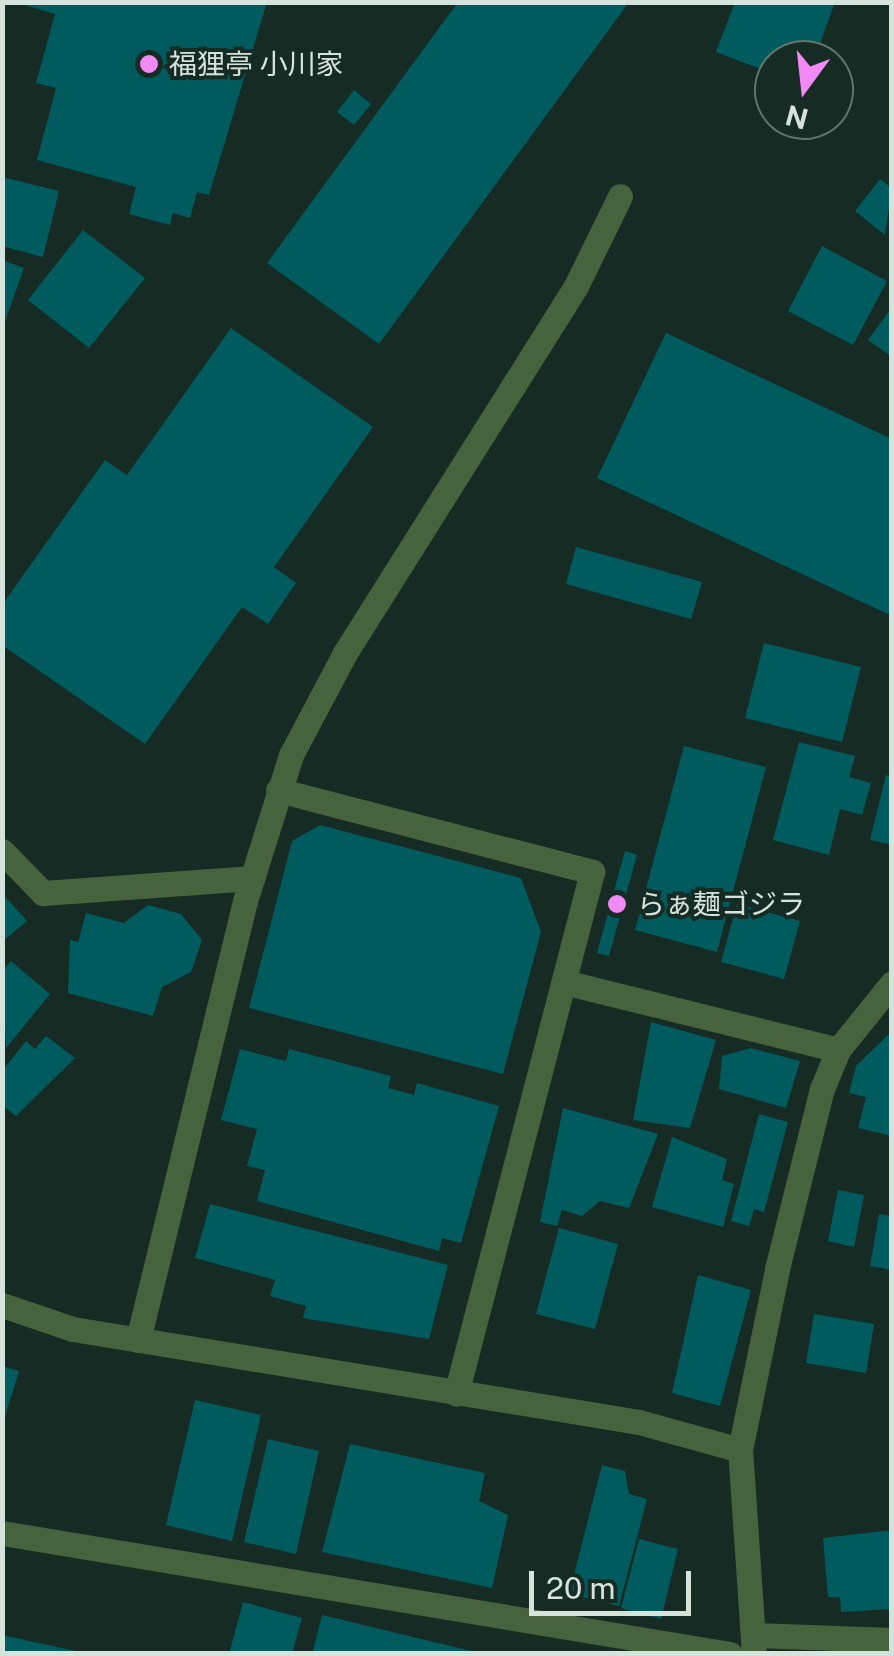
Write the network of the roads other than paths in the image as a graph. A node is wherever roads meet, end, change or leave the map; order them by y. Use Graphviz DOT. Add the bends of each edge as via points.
graph roads {
  1 [pos="620,196"];
  2 [pos="278,790"];
  3 [pos="2,850"];
  4 [pos="252,878"];
  5 [pos="564,982"];
  6 [pos="892,984"];
  7 [pos="838,1050"];
  8 [pos="2,1305"];
  9 [pos="138,1340"];
  10 [pos="456,1394"];
  11 [pos="740,1450"];
  12 [pos="2,1533"];
  13 [pos="892,1640"];
  14 [pos="753,1644"];
  15 [pos="730,1654"];
  1 -- 2 [label="street" via="576,286 345,653"];
  2 -- 4 [label="street"];
  2 -- 5 [label="street" via="592,872"];
  3 -- 4 [label="street" via="44,893"];
  4 -- 9 [label="street"];
  5 -- 7 [label="street"];
  5 -- 10 [label="street"];
  6 -- 7 [label="street"];
  7 -- 11 [label="street" via="777,1268"];
  8 -- 9 [label="street"];
  9 -- 10 [label="street"];
  10 -- 11 [label="street" via="638,1422"];
  11 -- 14 [label="street"];
  12 -- 15 [label="street"];
  13 -- 14 [label="street"];
}
